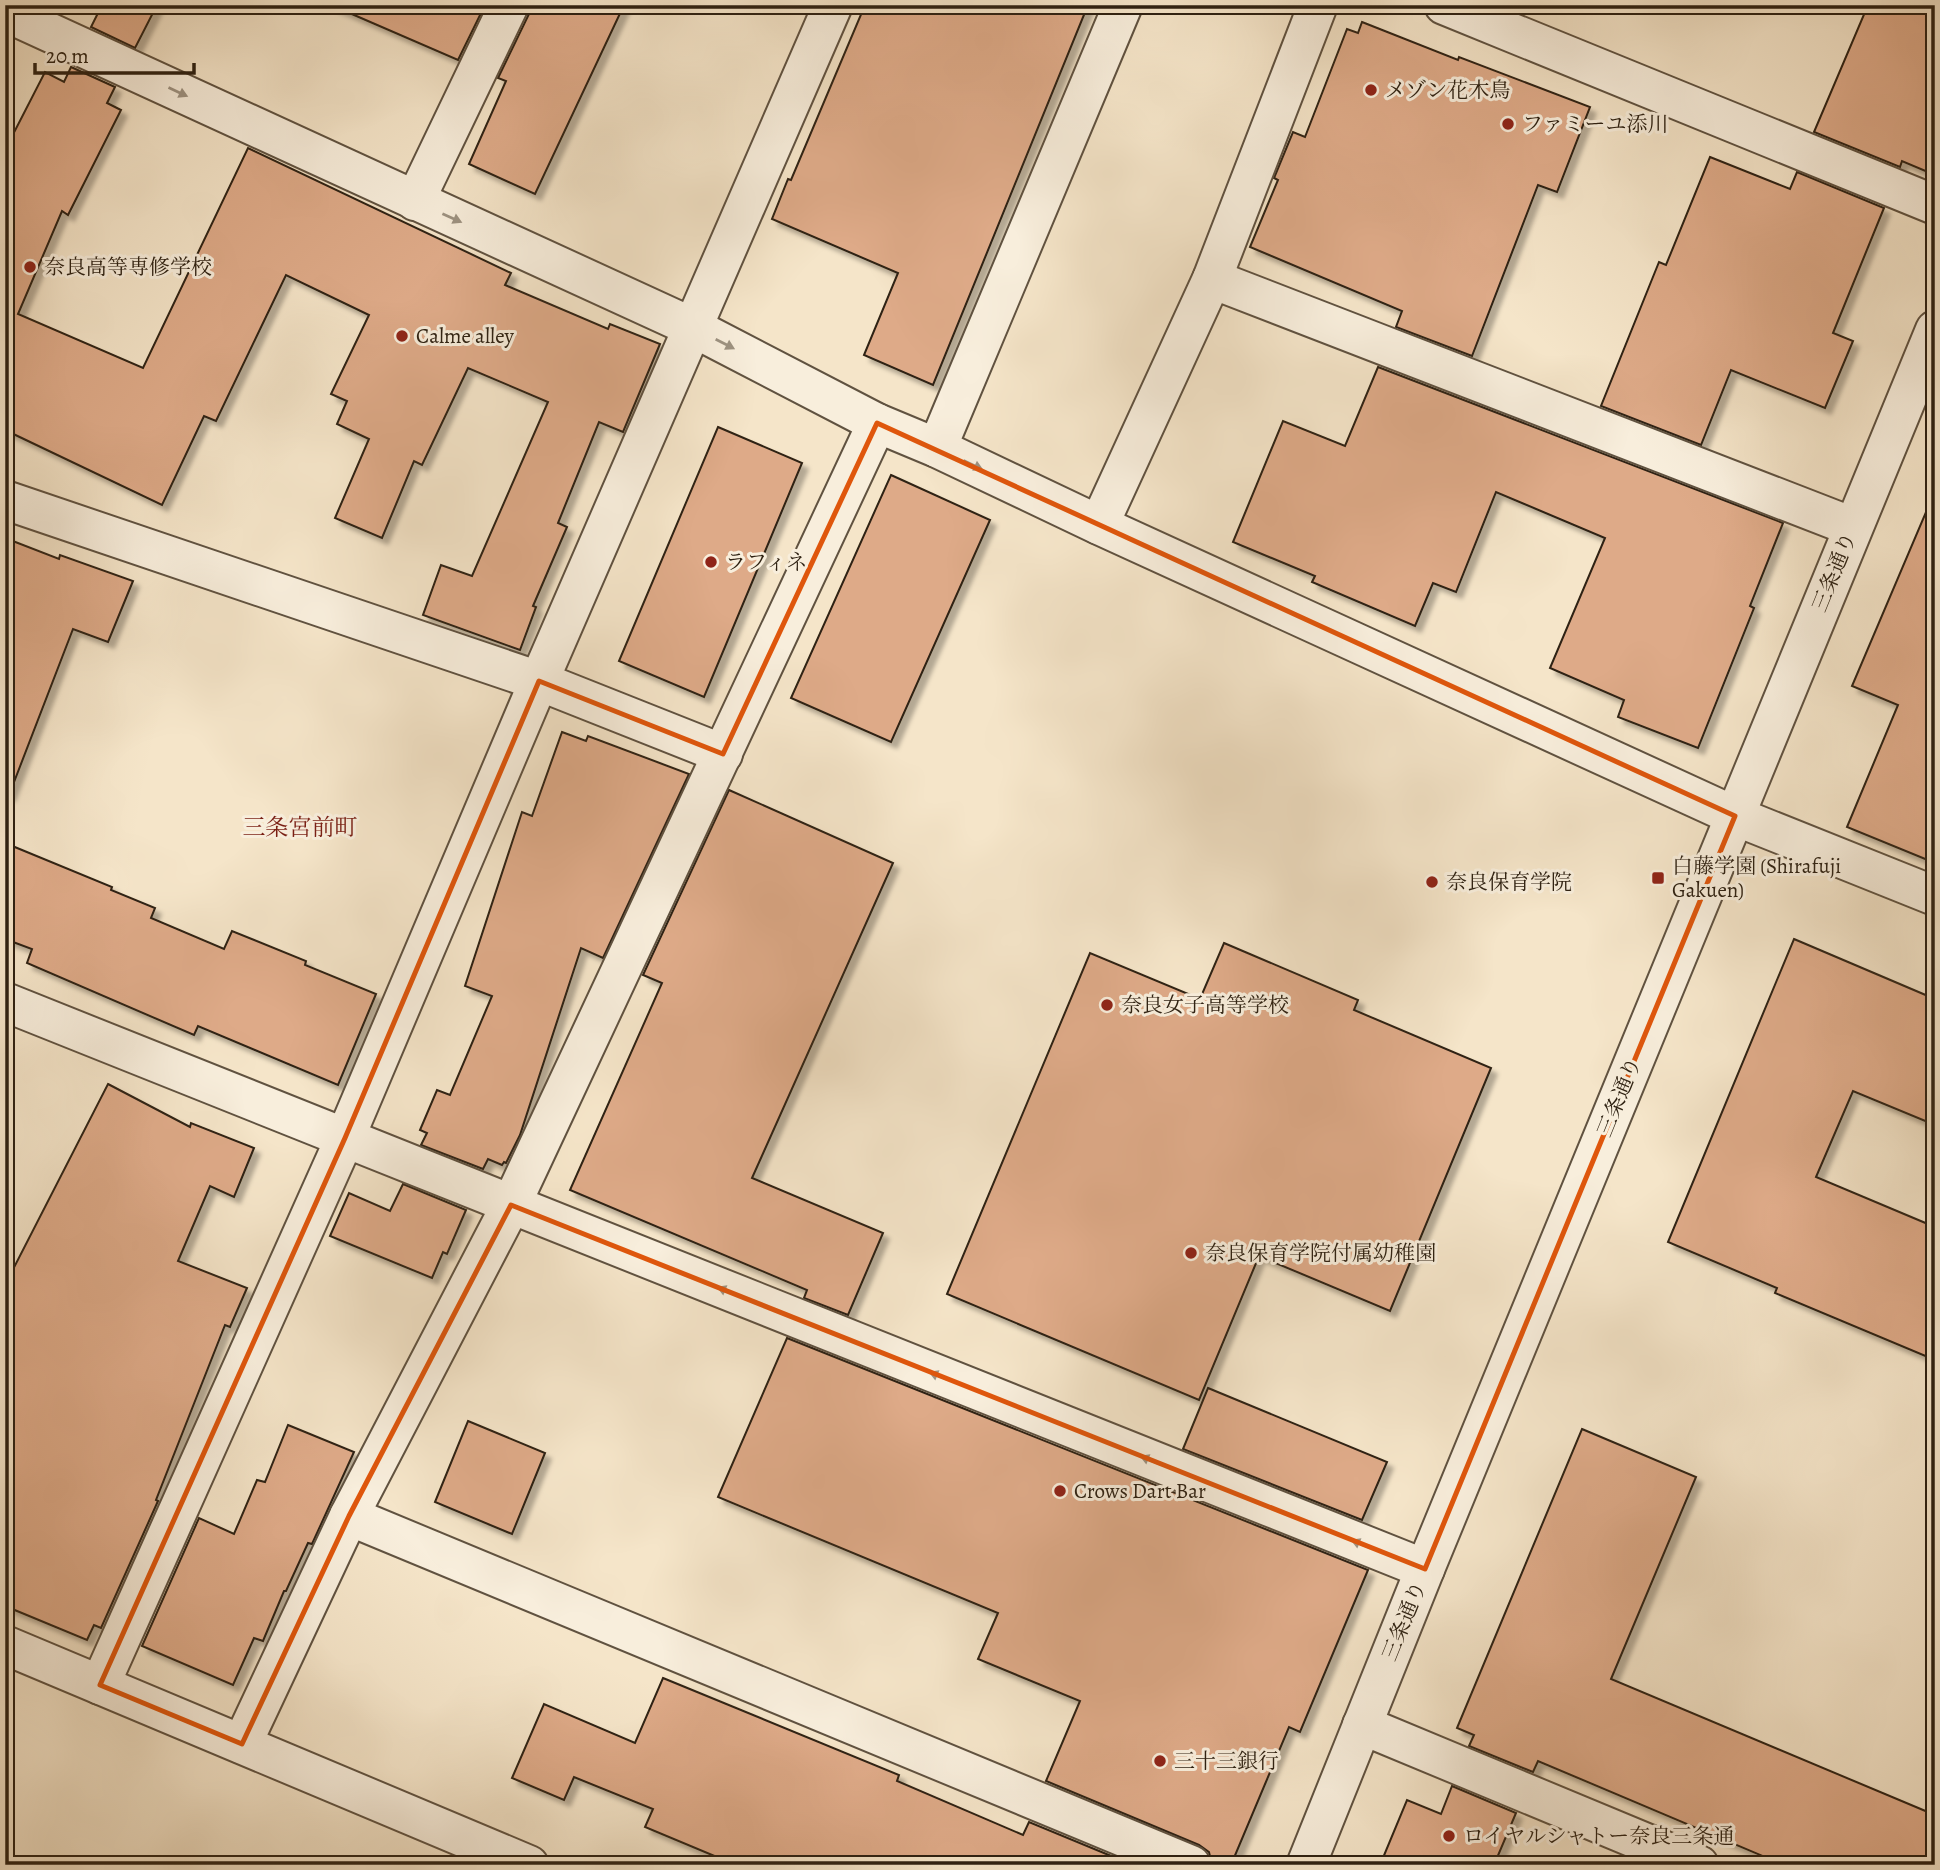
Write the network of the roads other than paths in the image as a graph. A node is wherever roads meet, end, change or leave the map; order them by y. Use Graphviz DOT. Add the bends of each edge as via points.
graph roads {
  1 [pos="509,5"];
  2 [pos="834,5"];
  3 [pos="1123,5"];
  4 [pos="1318,5"];
  5 [pos="1444,5"];
  6 [pos="5,12"];
  7 [pos="56,18"];
  8 [pos="415,201"];
  9 [pos="1935,205"];
  10 [pos="1212,279"];
  11 [pos="692,327"];
  12 [pos="1935,330"];
  13 [pos="877,423"];
  14 [pos="937,448"];
  15 [pos="5,500"];
  16 [pos="1099,525"];
  17 [pos="1853,527"];
  18 [pos="539,681"];
  19 [pos="723,754"];
  20 [pos="1735,816"];
  21 [pos="1935,896"];
  22 [pos="5,1002"];
  23 [pos="345,1138"];
  24 [pos="511,1205"];
  25 [pos="349,1516"];
  26 [pos="1425,1569"];
  27 [pos="5,1645"];
  28 [pos="100,1685"];
  29 [pos="1362,1725"];
  30 [pos="242,1744"];
  31 [pos="529,1865"];
  32 [pos="1191,1865"];
  33 [pos="1306,1865"];
  34 [pos="1699,1865"];
  1 -- 8 [label="street"];
  2 -- 11 [label="street"];
  3 -- 14 [label="street"];
  4 -- 10 [label="street"];
  5 -- 9 [label="street"];
  6 -- 7 [label="street"];
  7 -- 8 [label="street, one-way"];
  8 -- 11 [label="street, one-way"];
  10 -- 16 [label="street"];
  10 -- 17 [label="street"];
  11 -- 13 [label="street, one-way"];
  11 -- 18 [label="street"];
  12 -- 17 [label="street, 三条通り"];
  13 -- 14 [label="street"];
  13 -- 19 [label="street"];
  14 -- 16 [label="street, one-way"];
  15 -- 18 [label="street"];
  16 -- 20 [label="street"];
  17 -- 20 [label="street, 三条通り"];
  18 -- 19 [label="street"];
  18 -- 23 [label="street"];
  19 -- 24 [label="street"];
  20 -- 21 [label="street"];
  20 -- 26 [label="street, 三条通り"];
  22 -- 23 [label="street"];
  23 -- 24 [label="street"];
  23 -- 28 [label="street"];
  24 -- 25 [label="street"];
  26 -- 24 [label="street, one-way"];
  25 -- 30 [label="street"];
  25 -- 32 [label="street"];
  26 -- 29 [label="street, 三条通り"];
  27 -- 28 [label="street"];
  28 -- 30 [label="street"];
  29 -- 33 [label="street, 三条通り"];
  29 -- 34 [label="street"];
  30 -- 31 [label="street"];
}
